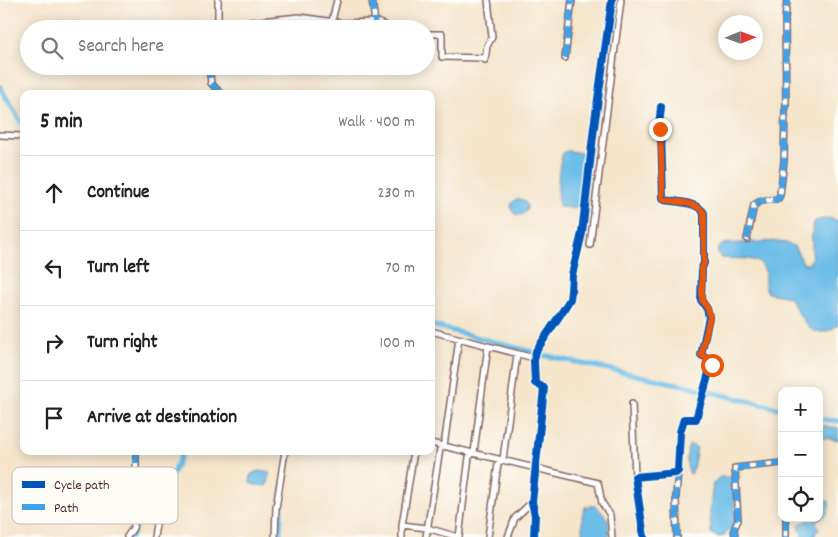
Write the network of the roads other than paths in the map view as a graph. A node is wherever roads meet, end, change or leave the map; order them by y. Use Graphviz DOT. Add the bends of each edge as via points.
graph roads {
  1 [pos="218,0"];
  2 [pos="337,0"];
  3 [pos="372,0"];
  4 [pos="488,0"];
  5 [pos="572,0"];
  6 [pos="612,0"];
  7 [pos="621,0"];
  8 [pos="787,0"];
  9 [pos="218,20"];
  10 [pos="265,20"];
  11 [pos="326,20"];
  12 [pos="332,20"];
  13 [pos="375,20"];
  14 [pos="435,34"];
  15 [pos="565,58"];
  16 [pos="210,75"];
  17 [pos="218,90"];
  18 [pos="661,107"];
  19 [pos="0,135"];
  20 [pos="20,136"];
  21 [pos="747,239"];
  22 [pos="590,245"];
  23 [pos="435,332"];
  24 [pos="458,339"];
  25 [pos="488,346"];
  26 [pos="517,355"];
  27 [pos="534,358"];
  28 [pos="632,404"];
  29 [pos="435,444"];
  30 [pos="444,446"];
  31 [pos="474,452"];
  32 [pos="284,455"];
  33 [pos="413,455"];
  34 [pos="503,459"];
  35 [pos="778,463"];
  36 [pos="536,468"];
  37 [pos="678,471"];
  38 [pos="635,477"];
  39 [pos="532,502"];
  40 [pos="786,522"];
  41 [pos="134,524"];
  42 [pos="156,524"];
  43 [pos="402,525"];
  44 [pos="427,528"];
  45 [pos="127,537"];
  46 [pos="154,537"];
  47 [pos="275,537"];
  48 [pos="402,537"];
  49 [pos="426,537"];
  50 [pos="458,537"];
  51 [pos="488,537"];
  52 [pos="508,537"];
  53 [pos="534,537"];
  54 [pos="612,537"];
  55 [pos="644,537"];
  56 [pos="677,537"];
  57 [pos="735,537"];
  58 [pos="786,537"];
  1 -- 9 [label="street"];
  2 -- 12 [label="street"];
  3 -- 13 [label="street"];
  4 -- 14 [label="street" via="492,37 485,59 442,57 442,34"];
  5 -- 15 [label="street"];
  6 -- 27 [label="street" via="582,233 571,291 567,304"];
  7 -- 22 [label="street"];
  8 -- 21 [label="street" via="786,107 780,195 778,199 754,205"];
  10 -- 11 [label="street" via="292,17"];
  16 -- 17 [label="street"];
  18 -- 37 [label="street" via="663,198 699,207 704,213 702,300 710,317 701,355 712,362 697,417 684,420 681,427"];
  19 -- 20 [label="street"];
  23 -- 24 [label="street"];
  24 -- 25 [label="street"];
  24 -- 30 [label="street"];
  25 -- 26 [label="street"];
  25 -- 31 [label="street"];
  26 -- 27 [label="street"];
  26 -- 34 [label="street"];
  27 -- 36 [label="street" via="535,383 544,388"];
  28 -- 38 [label="street"];
  29 -- 30 [label="street"];
  30 -- 31 [label="street"];
  30 -- 44 [label="street" via="440,449"];
  31 -- 34 [label="street"];
  31 -- 50 [label="street" via="469,457"];
  32 -- 47 [label="street"];
  33 -- 43 [label="street"];
  34 -- 36 [label="street"];
  34 -- 51 [label="street" via="498,464"];
  35 -- 57 [label="street" via="735,468 738,520"];
  36 -- 39 [label="street"];
  36 -- 54 [label="street" via="599,483 602,503 610,515"];
  37 -- 38 [label="street"];
  37 -- 56 [label="street"];
  38 -- 55 [label="street"];
  39 -- 52 [label="street" via="515,518"];
  39 -- 53 [label="street"];
  40 -- 58 [label="street"];
  41 -- 45 [label="street"];
  42 -- 46 [label="street"];
  43 -- 44 [label="street"];
  43 -- 48 [label="street"];
  44 -- 49 [label="street"];
  44 -- 50 [label="street"];
}
